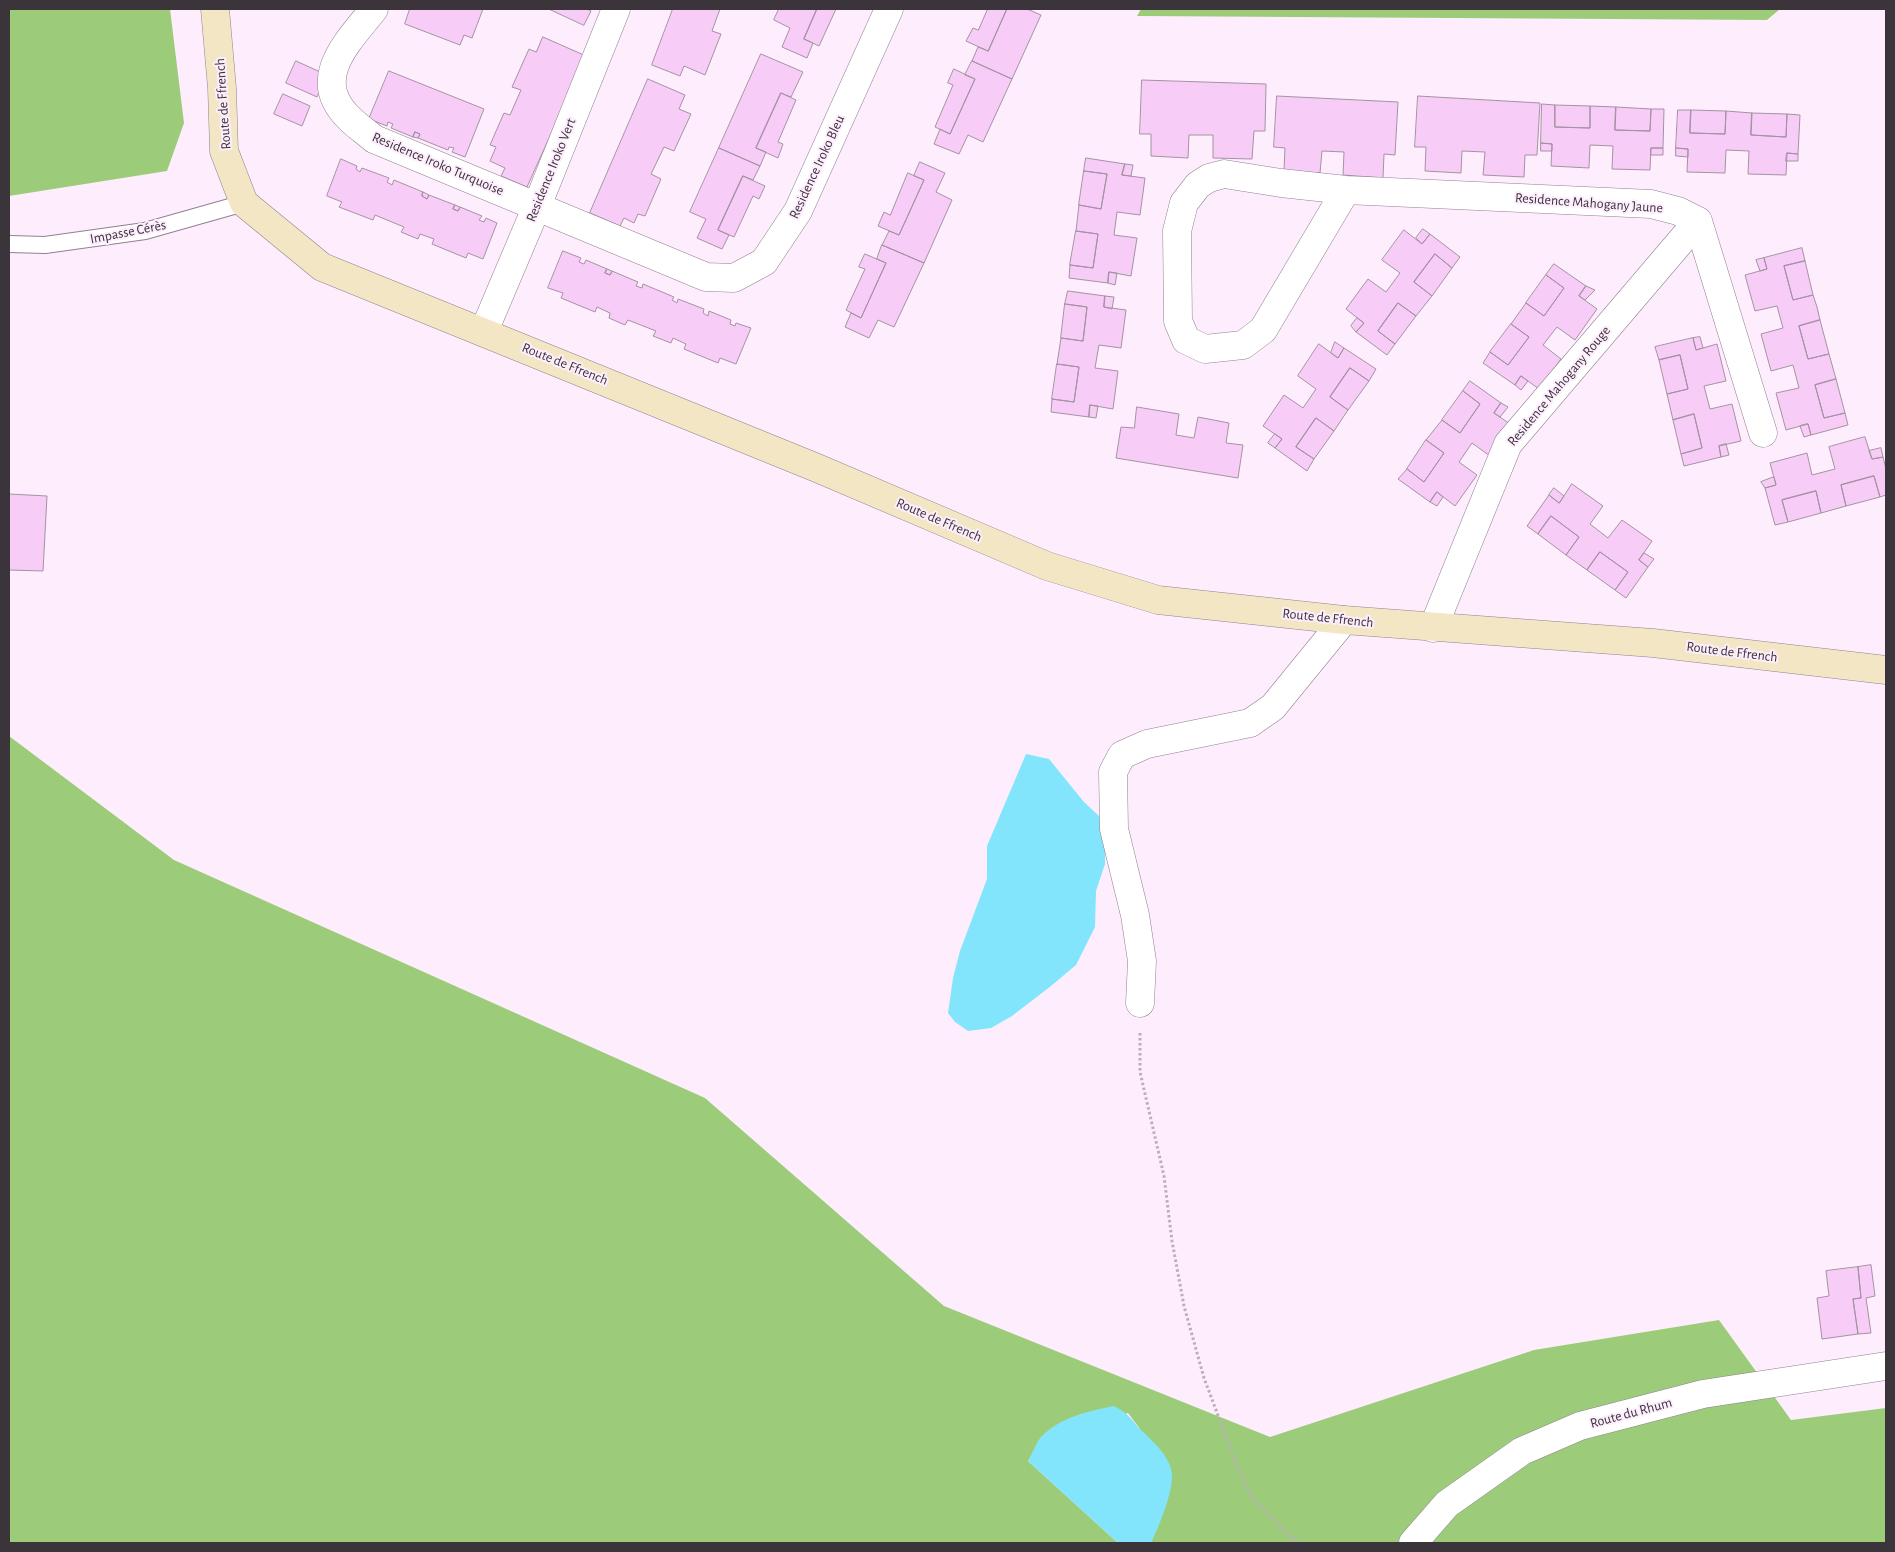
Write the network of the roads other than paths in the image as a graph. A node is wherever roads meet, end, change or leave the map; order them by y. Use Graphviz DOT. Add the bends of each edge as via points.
graph roads {
  1 [pos="216,9"];
  2 [pos="374,9"];
  3 [pos="616,9"];
  4 [pos="889,9"];
  5 [pos="1346,190"];
  6 [pos="244,203"];
  7 [pos="537,206"];
  8 [pos="1698,221"];
  9 [pos="9,244"];
  10 [pos="484,331"];
  11 [pos="1763,433"];
  12 [pos="1344,620"];
  13 [pos="1433,628"];
  14 [pos="1886,670"];
  15 [pos="1140,1004"];
  16 [pos="1886,1366"];
  17 [pos="1413,1543"];
  1 -- 6 [label="main road, Route de Ffrench" via="224,151"];
  2 -- 7 [label="street, Residence Iroko Turquoise" via="334,65 332,83 335,99 349,118 374,139"];
  3 -- 7 [label="street, Residence Iroko Vert"];
  4 -- 7 [label="street, Residence Iroko Bleu" via="798,212 764,262 734,278 706,277"];
  5 -- 5 [label="street, Residence Mahogany Jaune" via="1224,174 1198,185 1184,203 1177,231 1178,321 1186,340 1205,349 1243,345 1263,330"];
  5 -- 8 [label="street, Residence Mahogany Jaune" via="1651,204 1678,211"];
  6 -- 9 [label="lane, Impasse Cérès" via="145,231 45,245"];
  6 -- 10 [label="main road, Route de Ffrench" via="322,267"];
  7 -- 10 [label="street, Residence Iroko Vert"];
  8 -- 11 [label="street"];
  8 -- 13 [label="street, Residence Mahogany Rouge" via="1508,444"];
  10 -- 12 [label="main road, Route de Ffrench" via="1047,566 1158,600"];
  12 -- 13 [label="main road, Route de Ffrench"];
  12 -- 15 [label="street" via="1273,708 1250,723 1147,744 1122,755 1113,772 1114,828 1135,915 1142,961"];
  13 -- 14 [label="main road, Route de Ffrench" via="1653,643"];
  16 -- 17 [label="street, Route du Rhum" via="1703,1394 1580,1426 1522,1451 1447,1504"];
}
